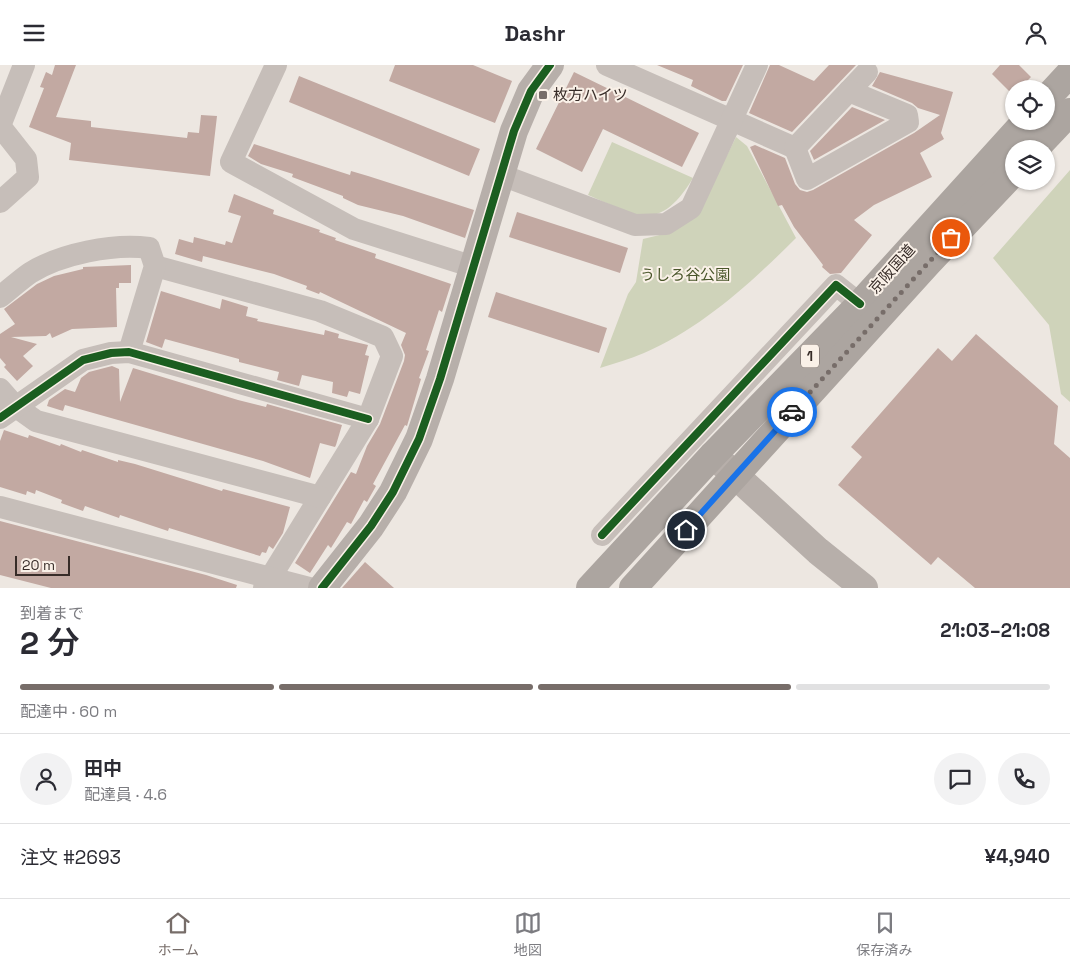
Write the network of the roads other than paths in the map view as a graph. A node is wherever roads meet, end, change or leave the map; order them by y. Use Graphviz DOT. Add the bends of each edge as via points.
graph roads {
  1 [pos="24,65"];
  2 [pos="276,65"];
  3 [pos="550,65"];
  4 [pos="607,65"];
  5 [pos="757,65"];
  6 [pos="867,71"];
  7 [pos="1070,73"];
  8 [pos="1055,89"];
  9 [pos="849,91"];
  10 [pos="1070,112"];
  11 [pos="732,120"];
  12 [pos="0,126"];
  13 [pos="1018,130"];
  14 [pos="1044,140"];
  15 [pos="795,148"];
  16 [pos="501,175"];
  17 [pos="1005,181"];
  18 [pos="0,202"];
  19 [pos="155,266"];
  20 [pos="474,267"];
  21 [pos="0,297"];
  22 [pos="860,305"];
  23 [pos="129,352"];
  24 [pos="0,389"];
  25 [pos="8,412"];
  26 [pos="368,419"];
  27 [pos="713,455"];
  28 [pos="736,474"];
  29 [pos="320,497"];
  30 [pos="0,507"];
  31 [pos="602,535"];
  32 [pos="268,583"];
  33 [pos="309,588"];
  34 [pos="322,588"];
  35 [pos="590,588"];
  36 [pos="633,588"];
  37 [pos="864,588"];
  1 -- 12 [label="street"];
  2 -- 20 [label="street" via="231,162 354,229"];
  3 -- 16 [label="street" via="531,91 514,131"];
  4 -- 11 [label="street"];
  5 -- 11 [label="street"];
  6 -- 9 [label="street"];
  7 -- 8 [label="highway"];
  9 -- 15 [label="street"];
  9 -- 15 [label="street" via="907,115 908,121 807,179"];
  10 -- 14 [label="highway"];
  11 -- 15 [label="street"];
  11 -- 16 [label="street" via="691,208 666,224 635,225"];
  12 -- 18 [label="street" via="26,159 28,177"];
  13 -- 22 [label="highway, 京阪国道 / 1"];
  16 -- 20 [label="street"];
  17 -- 28 [label="highway, 京阪国道 / 1"];
  19 -- 21 [label="street" via="149,248 134,246 75,254 31,272"];
  19 -- 23 [label="street"];
  19 -- 26 [label="street" via="320,311 383,337 392,356"];
  20 -- 34 [label="street" via="440,379 407,466 371,526"];
  22 -- 27 [label="highway, 京阪国道 / 1"];
  22 -- 31 [label="street" via="836,285"];
  23 -- 25 [label="street" via="83,360"];
  23 -- 26 [label="street"];
  24 -- 25 [label="street"];
  25 -- 29 [label="street"];
  26 -- 29 [label="street"];
  27 -- 28 [label="street"];
  27 -- 35 [label="highway, 京阪国道 / 1"];
  28 -- 36 [label="highway, 京阪国道 / 1"];
  28 -- 37 [label="street" via="818,551"];
  29 -- 32 [label="street"];
  30 -- 32 [label="street"];
  32 -- 33 [label="street"];
}
